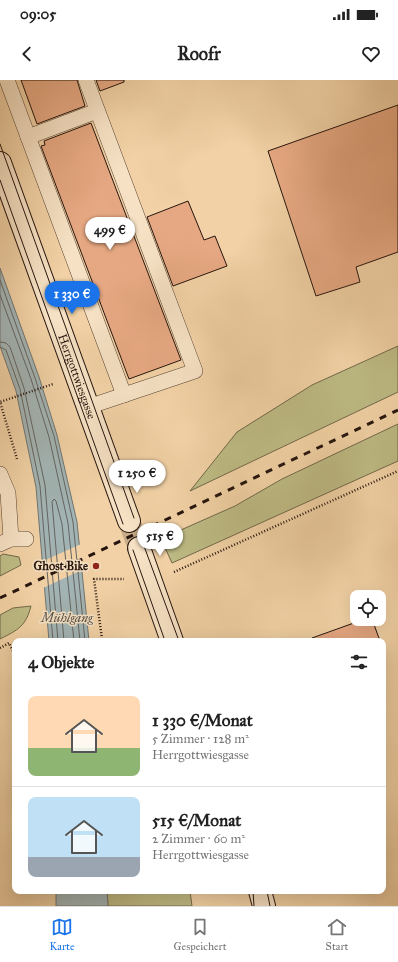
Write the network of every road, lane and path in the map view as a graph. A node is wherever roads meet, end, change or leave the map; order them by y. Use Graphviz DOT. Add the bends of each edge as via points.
graph roads {
  1 [pos="7,80"];
  2 [pos="86,80"];
  3 [pos="97,111"];
  4 [pos="28,137"];
  5 [pos="0,163"];
  6 [pos="49,385"];
  7 [pos="124,395"];
  8 [pos="88,408"];
  9 [pos="18,463"];
  10 [pos="398,471"];
  11 [pos="0,474"];
  12 [pos="129,521"];
  13 [pos="12,541"];
  14 [pos="139,548"];
  15 [pos="167,573"];
  16 [pos="130,579"];
  17 [pos="102,638"];
  18 [pos="171,638"];
  19 [pos="0,648"];
  20 [pos="12,649"];
  21 [pos="261,894"];
  22 [pos="264,906"];
  1 -- 4 [label="lane"];
  2 -- 3 [label="lane"];
  3 -- 4 [label="lane"];
  3 -- 7 [label="lane" via="195,371"];
  4 -- 7 [label="lane"];
  5 -- 8 [label="main road, Herrgottwiesgasse"];
  6 -- 9 [label="path" via="0,402"];
  7 -- 8 [label="lane"];
  8 -- 12 [label="main road, Herrgottwiesgasse"];
  10 -- 15 [label="path"];
  11 -- 13 [label="lane" via="8,493"];
  14 -- 18 [label="main road"];
  16 -- 17 [label="path" via="94,579"];
  19 -- 20 [label="path" via="9,643"];
  21 -- 22 [label="main road"];
}
